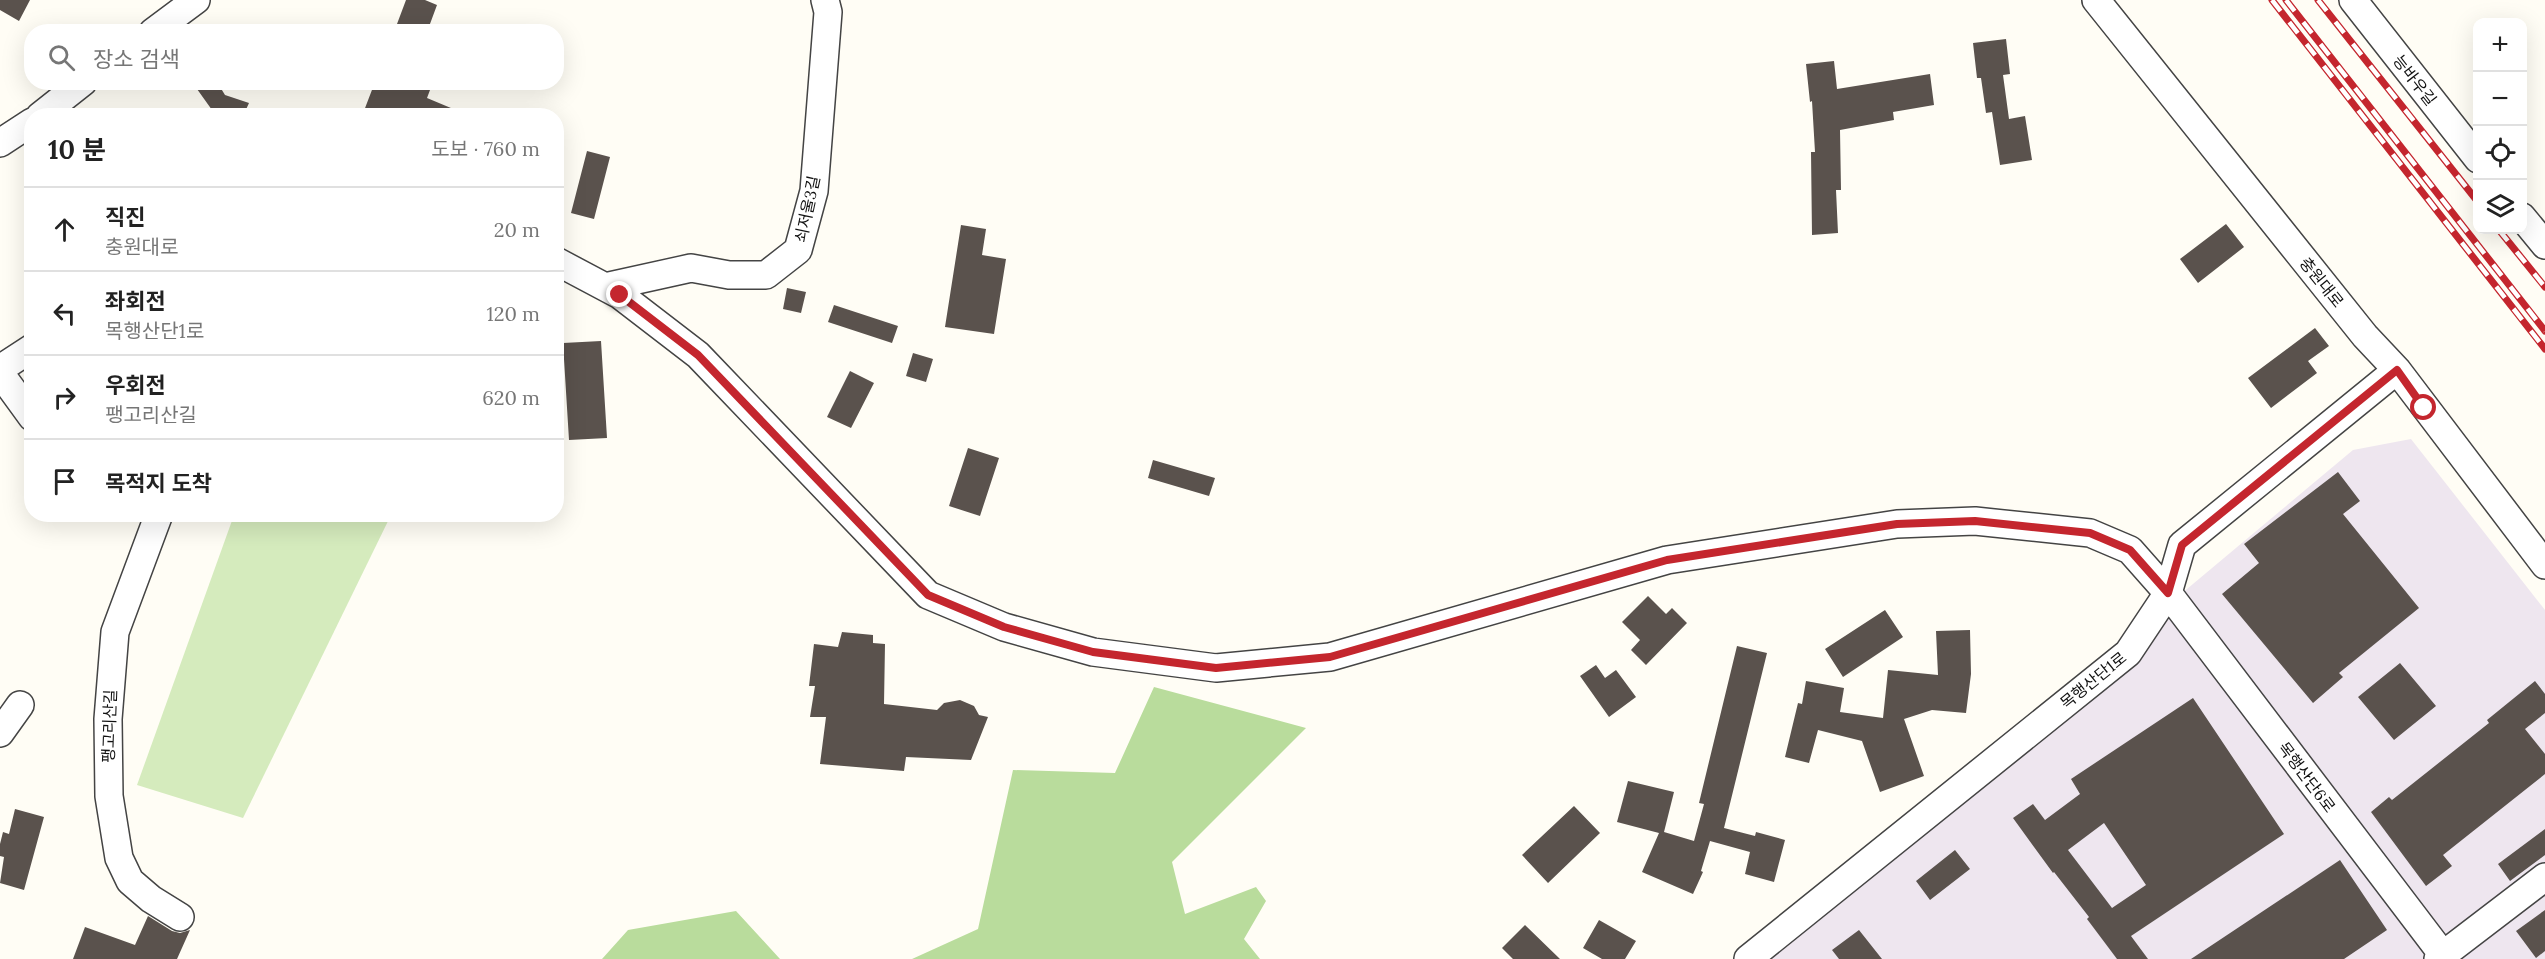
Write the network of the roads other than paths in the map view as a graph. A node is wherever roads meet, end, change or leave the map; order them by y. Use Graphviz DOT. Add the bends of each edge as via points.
graph roads {
  1 [pos="825,0"];
  2 [pos="2096,0"];
  3 [pos="2353,0"];
  4 [pos="191,2"];
  5 [pos="163,24"];
  6 [pos="73,90"];
  7 [pos="50,108"];
  8 [pos="0,118"];
  9 [pos="24,120"];
  10 [pos="24,126"];
  11 [pos="0,143"];
  12 [pos="2473,153"];
  13 [pos="2527,222"];
  14 [pos="2545,245"];
  15 [pos="564,265"];
  16 [pos="605,287"];
  17 [pos="24,354"];
  18 [pos="2397,370"];
  19 [pos="0,371"];
  20 [pos="24,406"];
  21 [pos="156,522"];
  22 [pos="2545,565"];
  23 [pos="2168,593"];
  24 [pos="20,705"];
  25 [pos="0,733"];
  26 [pos="2545,878"];
  27 [pos="180,917"];
  28 [pos="2440,957"];
  29 [pos="1748,959"];
  1 -- 16 [label="street, 쇠저울3길" via="828,12 814,191 798,250 766,275 729,275 691,268"];
  2 -- 18 [label="street, 충원대로"];
  3 -- 12 [label="street, 능바우길"];
  4 -- 5 [label="street"];
  6 -- 7 [label="street"];
  8 -- 9 [label="street"];
  10 -- 11 [label="street"];
  13 -- 14 [label="street"];
  15 -- 16 [label="street"];
  16 -- 23 [label="street" via="698,355 928,595 1004,627 1093,652 1216,668 1330,657 1667,560 1897,524 1975,521 2090,533 2130,550"];
  17 -- 19 [label="street"];
  18 -- 22 [label="street, 충원대로"];
  18 -- 23 [label="street, 목행산단1로" via="2182,545"];
  19 -- 20 [label="street"];
  21 -- 27 [label="street, 팽고리산길" via="116,632 108,719 109,796 118,858 130,881"];
  23 -- 28 [label="street, 목행산단6로"];
  23 -- 29 [label="street, 목행산단1로" via="2128,652"];
  24 -- 25 [label="street"];
  26 -- 28 [label="street"];
}
